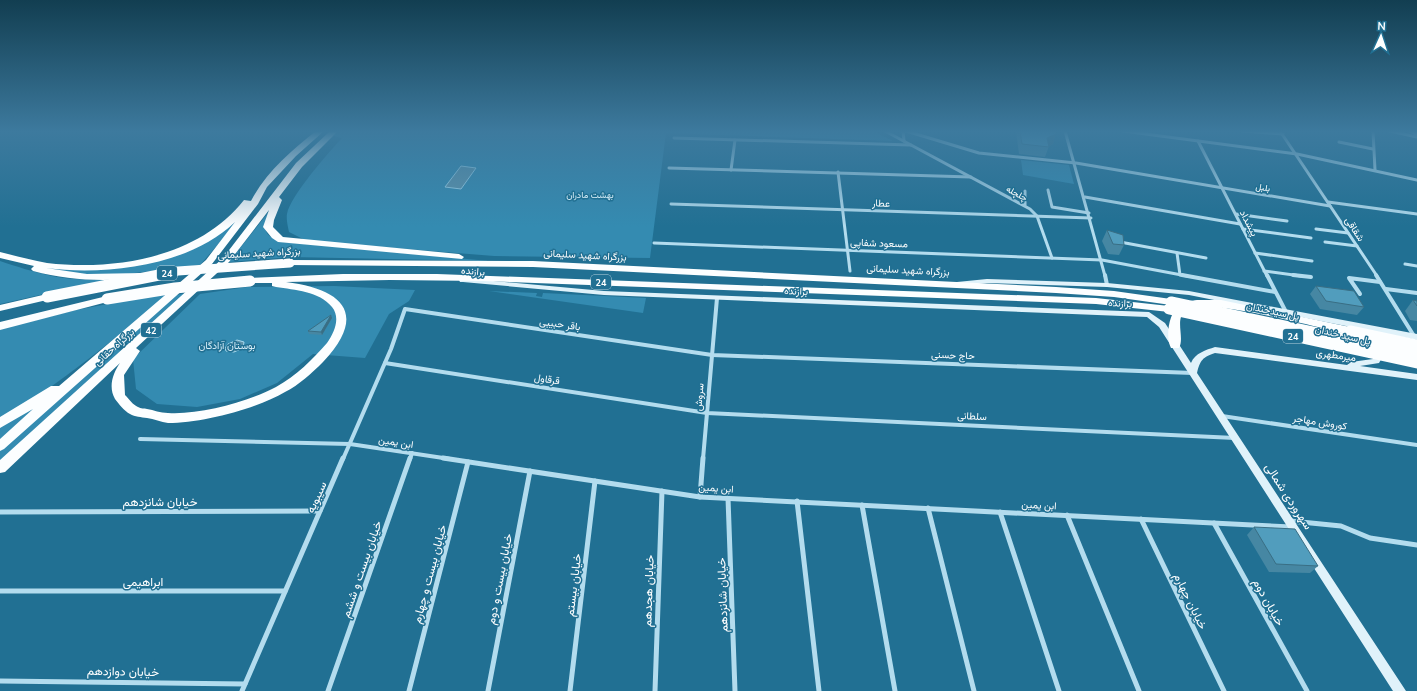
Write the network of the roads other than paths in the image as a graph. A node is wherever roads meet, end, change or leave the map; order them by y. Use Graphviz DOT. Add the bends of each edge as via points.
graph roads {
  1 [pos="284,163"];
  2 [pos="302,163"];
  3 [pos="732,163"];
  4 [pos="946,163"];
  5 [pos="1076,163"];
  6 [pos="1077,163"];
  7 [pos="1210,163"];
  8 [pos="1302,163"];
  9 [pos="1342,163"];
  10 [pos="1374,163"];
  11 [pos="669,168"];
  12 [pos="731,170"];
  13 [pos="1375,170"];
  14 [pos="838,172"];
  15 [pos="971,177"];
  16 [pos="289,180"];
  17 [pos="1417,180"];
  18 [pos="262,186"];
  19 [pos="1222,188"];
  20 [pos="1025,190"];
  21 [pos="1048,190"];
  22 [pos="1085,196"];
  23 [pos="671,204"];
  24 [pos="1329,204"];
  25 [pos="1025,205"];
  26 [pos="842,209"];
  27 [pos="1089,213"];
  28 [pos="1236,214"];
  29 [pos="1417,214"];
  30 [pos="1036,216"];
  31 [pos="1091,218"];
  32 [pos="1287,221"];
  33 [pos="1240,224"];
  34 [pos="1243,229"];
  35 [pos="1316,230"];
  36 [pos="1348,233"];
  37 [pos="1311,238"];
  38 [pos="1118,242"];
  39 [pos="1325,242"];
  40 [pos="654,243"];
  41 [pos="1357,246"];
  42 [pos="847,250"];
  43 [pos="1177,253"];
  44 [pos="1255,253"];
  45 [pos="2,256"];
  46 [pos="1052,258"];
  47 [pos="1206,258"];
  48 [pos="1102,260"];
  49 [pos="1312,261"];
  50 [pos="533,264"];
  51 [pos="1405,264"];
  52 [pos="1417,266"];
  53 [pos="850,270"];
  54 [pos="178,271"];
  55 [pos="1264,271"];
  56 [pos="1180,275"];
  57 [pos="1311,277"];
  58 [pos="437,278"];
  59 [pos="250,281"];
  60 [pos="1380,282"];
  61 [pos="954,284"];
  62 [pos="1107,285"];
  63 [pos="1386,290"];
  64 [pos="1276,292"];
  65 [pos="1417,293"];
  66 [pos="1360,294"];
  67 [pos="717,298"];
  68 [pos="107,299"];
  69 [pos="1170,306"];
  70 [pos="0,308"];
  71 [pos="405,310"];
  72 [pos="1286,312"];
  73 [pos="1154,318"];
  74 [pos="0,320"];
  75 [pos="0,326"];
  76 [pos="1347,327"];
  77 [pos="1416,339"];
  78 [pos="140,340"];
  79 [pos="1175,345"];
  80 [pos="102,354"];
  81 [pos="712,354"];
  82 [pos="1417,354"];
  83 [pos="1417,363"];
  84 [pos="385,364"];
  85 [pos="1333,366"];
  86 [pos="1193,373"];
  87 [pos="1417,377"];
  88 [pos="707,413"];
  89 [pos="1221,416"];
  90 [pos="0,423"];
  91 [pos="1236,438"];
  92 [pos="140,439"];
  93 [pos="350,444"];
  94 [pos="1417,445"];
  95 [pos="0,446"];
  96 [pos="412,453"];
  97 [pos="468,462"];
  98 [pos="0,468"];
  99 [pos="530,471"];
  100 [pos="595,481"];
  101 [pos="662,491"];
  102 [pos="700,497"];
  103 [pos="728,498"];
  104 [pos="797,502"];
  105 [pos="862,505"];
  106 [pos="928,508"];
  107 [pos="320,511"];
  108 [pos="0,512"];
  109 [pos="1000,512"];
  110 [pos="1067,515"];
  111 [pos="1141,519"];
  112 [pos="1214,523"];
  113 [pos="1292,524"];
  114 [pos="1417,545"];
  115 [pos="0,591"];
  116 [pos="286,591"];
  117 [pos="0,681"];
  118 [pos="245,684"];
  119 [pos="242,691"];
  120 [pos="328,691"];
  121 [pos="409,691"];
  122 [pos="488,691"];
  123 [pos="570,691"];
  124 [pos="655,691"];
  125 [pos="735,691"];
  126 [pos="819,691"];
  127 [pos="895,691"];
  128 [pos="974,691"];
  129 [pos="1059,691"];
  130 [pos="1140,691"];
  131 [pos="1224,691"];
  132 [pos="1307,691"];
  133 [pos="1400,691"];
  1 -- 18 [label="highway, بزرگراه حقانی / 42"];
  2 -- 16 [label="highway, بزرگراه حقانی / 42"];
  3 -- 12 [label="street"];
  4 -- 15 [label="street, چلچله"];
  5 -- 22 [label="street"];
  6 -- 19 [label="street, بلبل"];
  7 -- 19 [label="street, پیشداد"];
  8 -- 24 [label="street, شقاقی"];
  9 -- 13 [label="street"];
  10 -- 13 [label="street"];
  11 -- 12 [label="street"];
  12 -- 14 [label="street"];
  13 -- 17 [label="street"];
  14 -- 15 [label="street"];
  14 -- 26 [label="street"];
  15 -- 25 [label="street, چلچله"];
  16 -- 50 [label="highway" via="268,227 281,240"];
  16 -- 78 [label="highway, بزرگراه حقانی / 42" via="226,260"];
  18 -- 45 [label="highway" via="224,228 171,254 87,267 50,266"];
  18 -- 80 [label="highway, بزرگراه حقانی / 42" via="255,202 209,262"];
  19 -- 24 [label="street, بلبل"];
  19 -- 28 [label="street, پیشداد"];
  20 -- 25 [label="street"];
  21 -- 27 [label="street" via="1052,207"];
  22 -- 27 [label="street"];
  22 -- 33 [label="street"];
  23 -- 26 [label="street, عطار"];
  24 -- 29 [label="street, بلبل"];
  24 -- 36 [label="street, شقاقی"];
  25 -- 30 [label="street, چلچله"];
  26 -- 30 [label="street, عطار"];
  26 -- 42 [label="street"];
  27 -- 31 [label="street"];
  28 -- 32 [label="street"];
  28 -- 33 [label="street, پیشداد"];
  30 -- 31 [label="street, عطار"];
  30 -- 46 [label="street, چلچله"];
  31 -- 48 [label="street"];
  33 -- 34 [label="street, پیشداد"];
  34 -- 37 [label="street"];
  34 -- 44 [label="street, پیشداد"];
  35 -- 36 [label="street"];
  36 -- 41 [label="street, شقاقی"];
  38 -- 43 [label="street"];
  39 -- 41 [label="street"];
  40 -- 42 [label="street, مسعود شفاپی"];
  41 -- 60 [label="street, شقاقی"];
  42 -- 46 [label="street, مسعود شفاپی"];
  42 -- 53 [label="street"];
  43 -- 47 [label="street"];
  43 -- 56 [label="street"];
  44 -- 49 [label="street"];
  44 -- 55 [label="street, پیشداد"];
  45 -- 54 [label="highway" via="69,278 96,279"];
  46 -- 48 [label="street, مسعود شفاپی"];
  48 -- 56 [label="street, مسعود شفاپی"];
  48 -- 62 [label="street"];
  50 -- 54 [label="highway, بزرگراه شهید سلیمانی / 24, bridge" via="290,263"];
  50 -- 61 [label="highway, بزرگراه شهید سلیمانی / 24"];
  51 -- 52 [label="street"];
  54 -- 70 [label="highway, بزرگراه شهید سلیمانی / 24, bridge"];
  55 -- 57 [label="street"];
  55 -- 64 [label="street, پیشداد"];
  56 -- 64 [label="street, مسعود شفاپی"];
  58 -- 59 [label="highway, 24" via="302,277"];
  58 -- 67 [label="main road, برازنده" via="604,293"];
  58 -- 69 [label="highway, 24" via="1096,301"];
  59 -- 68 [label="highway, 24, bridge" via="175,288"];
  59 -- 78 [label="highway" via="304,287 323,294 338,306 342,319 339,332 327,350 308,370 281,390 244,405 207,413 167,418 134,411 119,396 118,375"];
  60 -- 63 [label="street, شقاقی"];
  60 -- 66 [label="street" via="1349,278"];
  61 -- 62 [label="main road" via="987,281"];
  61 -- 69 [label="highway, بزرگراه شهید سلیمانی / 24" via="1114,294"];
  62 -- 72 [label="main road" via="1208,296"];
  63 -- 65 [label="street"];
  63 -- 77 [label="street, شقاقی"];
  64 -- 72 [label="street, پیشداد"];
  67 -- 73 [label="main road, برازنده" via="1143,314"];
  67 -- 81 [label="street, سروش"];
  68 -- 74 [label="highway, 24"];
  68 -- 75 [label="highway"];
  69 -- 82 [label="highway, پل سیدخندان / 24, bridge"];
  69 -- 83 [label="highway, پل سید خندان / 24, bridge"];
  71 -- 81 [label="street, باقر حبیبی"];
  71 -- 84 [label="street, سیبویه"];
  72 -- 76 [label="main road"];
  73 -- 79 [label="main road, سهروردی شمالی" via="1162,325"];
  76 -- 77 [label="highway, bridge"];
  76 -- 79 [label="highway" via="1204,302 1190,304 1181,309 1175,317"];
  76 -- 85 [label="main road" via="1360,329 1372,338 1379,346 1380,354 1376,360"];
  78 -- 98 [label="highway, بزرگراه حقانی / 42"];
  79 -- 86 [label="main road, سهروردی شمالی"];
  80 -- 90 [label="highway"];
  80 -- 95 [label="highway, بزرگراه حقانی / 42"];
  81 -- 86 [label="street, حاج حسنی"];
  81 -- 88 [label="street, سروش"];
  84 -- 88 [label="street, قرقاول"];
  84 -- 93 [label="street, سیبویه"];
  85 -- 86 [label="main road, میرمطهری" via="1215,350 1204,354 1196,361"];
  85 -- 87 [label="main road, میرمطهری"];
  86 -- 89 [label="main road, سهروردی شمالی"];
  88 -- 91 [label="street, سلطانی"];
  88 -- 102 [label="street, سروش"];
  89 -- 91 [label="main road, سهروردی شمالی"];
  89 -- 94 [label="street, کوروش مهاجر"];
  91 -- 113 [label="main road, سهروردی شمالی"];
  92 -- 93 [label="street, ابن یمین"];
  93 -- 96 [label="street, ابن یمین"];
  93 -- 107 [label="street, سیبویه"];
  96 -- 97 [label="street, ابن یمین"];
  96 -- 120 [label="street, خیابان بیست و ششم"];
  97 -- 99 [label="street, ابن یمین"];
  97 -- 121 [label="street, خیابان بیست و چهارم"];
  99 -- 100 [label="street, ابن یمین"];
  99 -- 122 [label="street, خیابان بیست و دوم"];
  100 -- 101 [label="street, ابن یمین"];
  100 -- 123 [label="street, خیابان بیستم"];
  101 -- 102 [label="street, ابن یمین"];
  101 -- 124 [label="street, خیابان هجدهم"];
  102 -- 103 [label="street, ابن یمین"];
  103 -- 104 [label="street, ابن یمین"];
  103 -- 125 [label="street, خیابان شانزدهم"];
  104 -- 105 [label="street, ابن یمین"];
  104 -- 126 [label="street"];
  105 -- 106 [label="street, ابن یمین"];
  105 -- 127 [label="street"];
  106 -- 109 [label="street, ابن یمین"];
  106 -- 128 [label="street"];
  107 -- 108 [label="street, خیابان شانزدهم"];
  107 -- 116 [label="street, سیبویه"];
  109 -- 110 [label="street, ابن یمین"];
  109 -- 129 [label="street"];
  110 -- 111 [label="street, ابن یمین"];
  110 -- 130 [label="street"];
  111 -- 112 [label="street, ابن یمین"];
  111 -- 131 [label="street, خیابان چهارم"];
  112 -- 113 [label="street, ابن یمین"];
  112 -- 132 [label="street, خیابان دوم"];
  113 -- 114 [label="street, ابن یمین" via="1341,526 1370,538"];
  113 -- 133 [label="main road, سهروردی شمالی"];
  115 -- 116 [label="street, ابراهیمی"];
  116 -- 118 [label="street, سیبویه"];
  117 -- 118 [label="street, خیابان دوازدهم"];
  118 -- 119 [label="street, سیبویه"];
}
